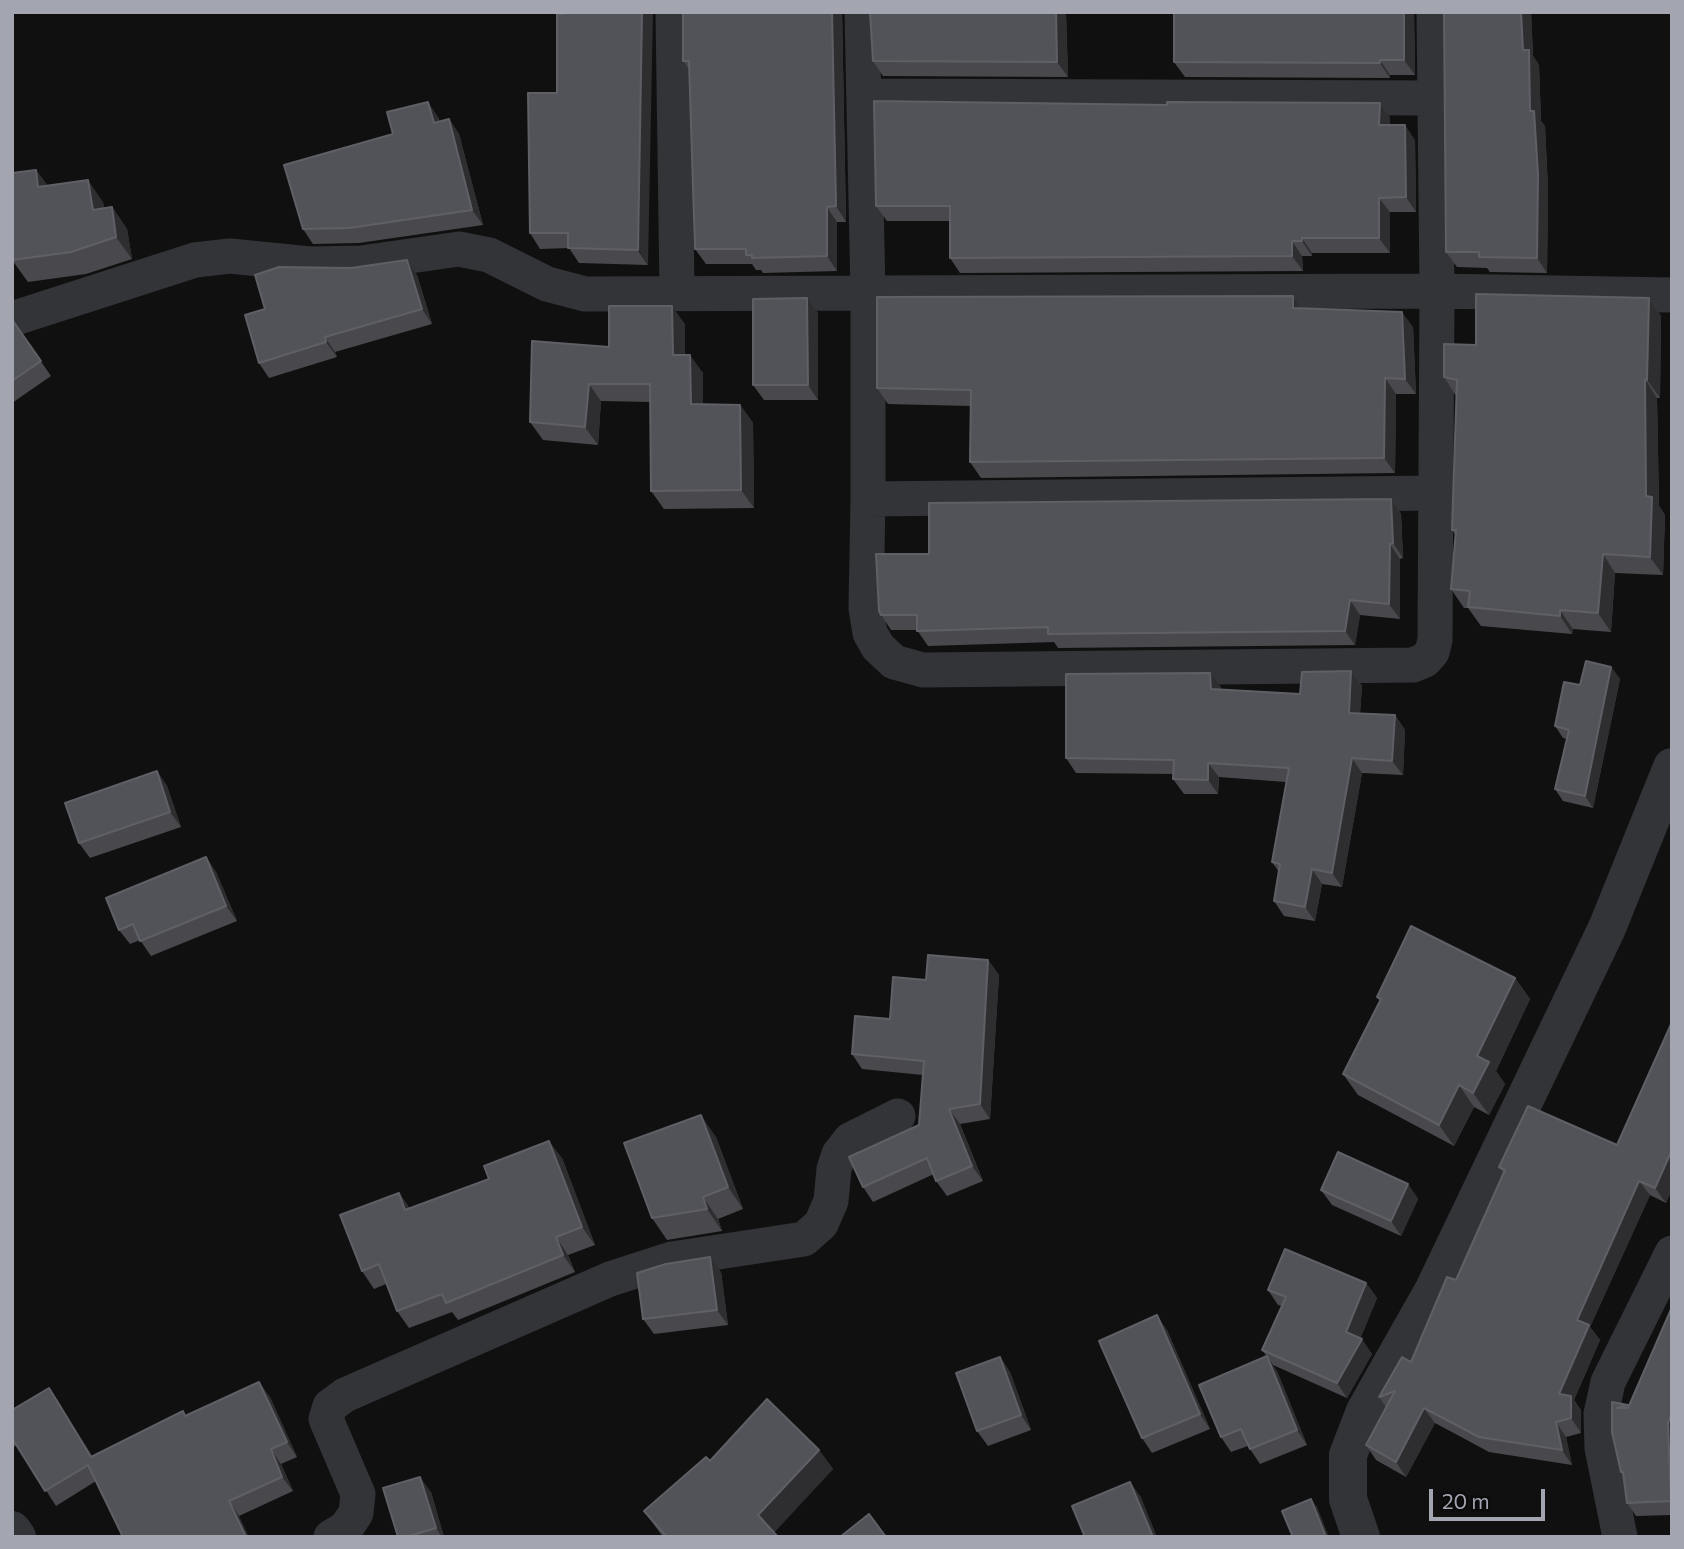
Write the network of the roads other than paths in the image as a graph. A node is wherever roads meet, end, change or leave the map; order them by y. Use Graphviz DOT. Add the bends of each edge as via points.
graph roads {
  1 [pos="673,12"];
  2 [pos="862,12"];
  3 [pos="1434,12"];
  4 [pos="864,96"];
  5 [pos="1433,98"];
  6 [pos="1437,291"];
  7 [pos="677,292"];
  8 [pos="868,293"];
  9 [pos="1672,295"];
  10 [pos="12,319"];
  11 [pos="1437,493"];
  12 [pos="868,499"];
  13 [pos="1672,767"];
  14 [pos="898,1116"];
  15 [pos="1672,1253"];
  16 [pos="12,1530"];
  17 [pos="17,1537"];
  18 [pos="331,1537"];
  19 [pos="1361,1537"];
  20 [pos="1620,1537"];
  1 -- 7 [label="street"];
  2 -- 4 [label="street"];
  3 -- 5 [label="street"];
  4 -- 5 [label="street"];
  4 -- 8 [label="street"];
  5 -- 6 [label="street"];
  6 -- 8 [label="street"];
  6 -- 9 [label="street"];
  6 -- 11 [label="street"];
  7 -- 8 [label="street"];
  7 -- 10 [label="street" via="585,294 547,284 489,255 459,249 361,264 230,256 162,269"];
  8 -- 12 [label="street"];
  11 -- 12 [label="street"];
  11 -- 12 [label="street" via="1435,640 1425,660 1413,665 923,670 894,662 870,633 866,608"];
  13 -- 19 [label="street" via="1565,1016 1434,1289 1365,1411 1348,1455 1349,1499"];
  14 -- 18 [label="street" via="850,1140 839,1154 831,1202 821,1224 804,1239 672,1259 610,1279 338,1400 326,1419 358,1494 356,1513 346,1528"];
  15 -- 20 [label="street" via="1608,1382 1601,1414 1602,1448"];
  16 -- 17 [label="street"];
}
